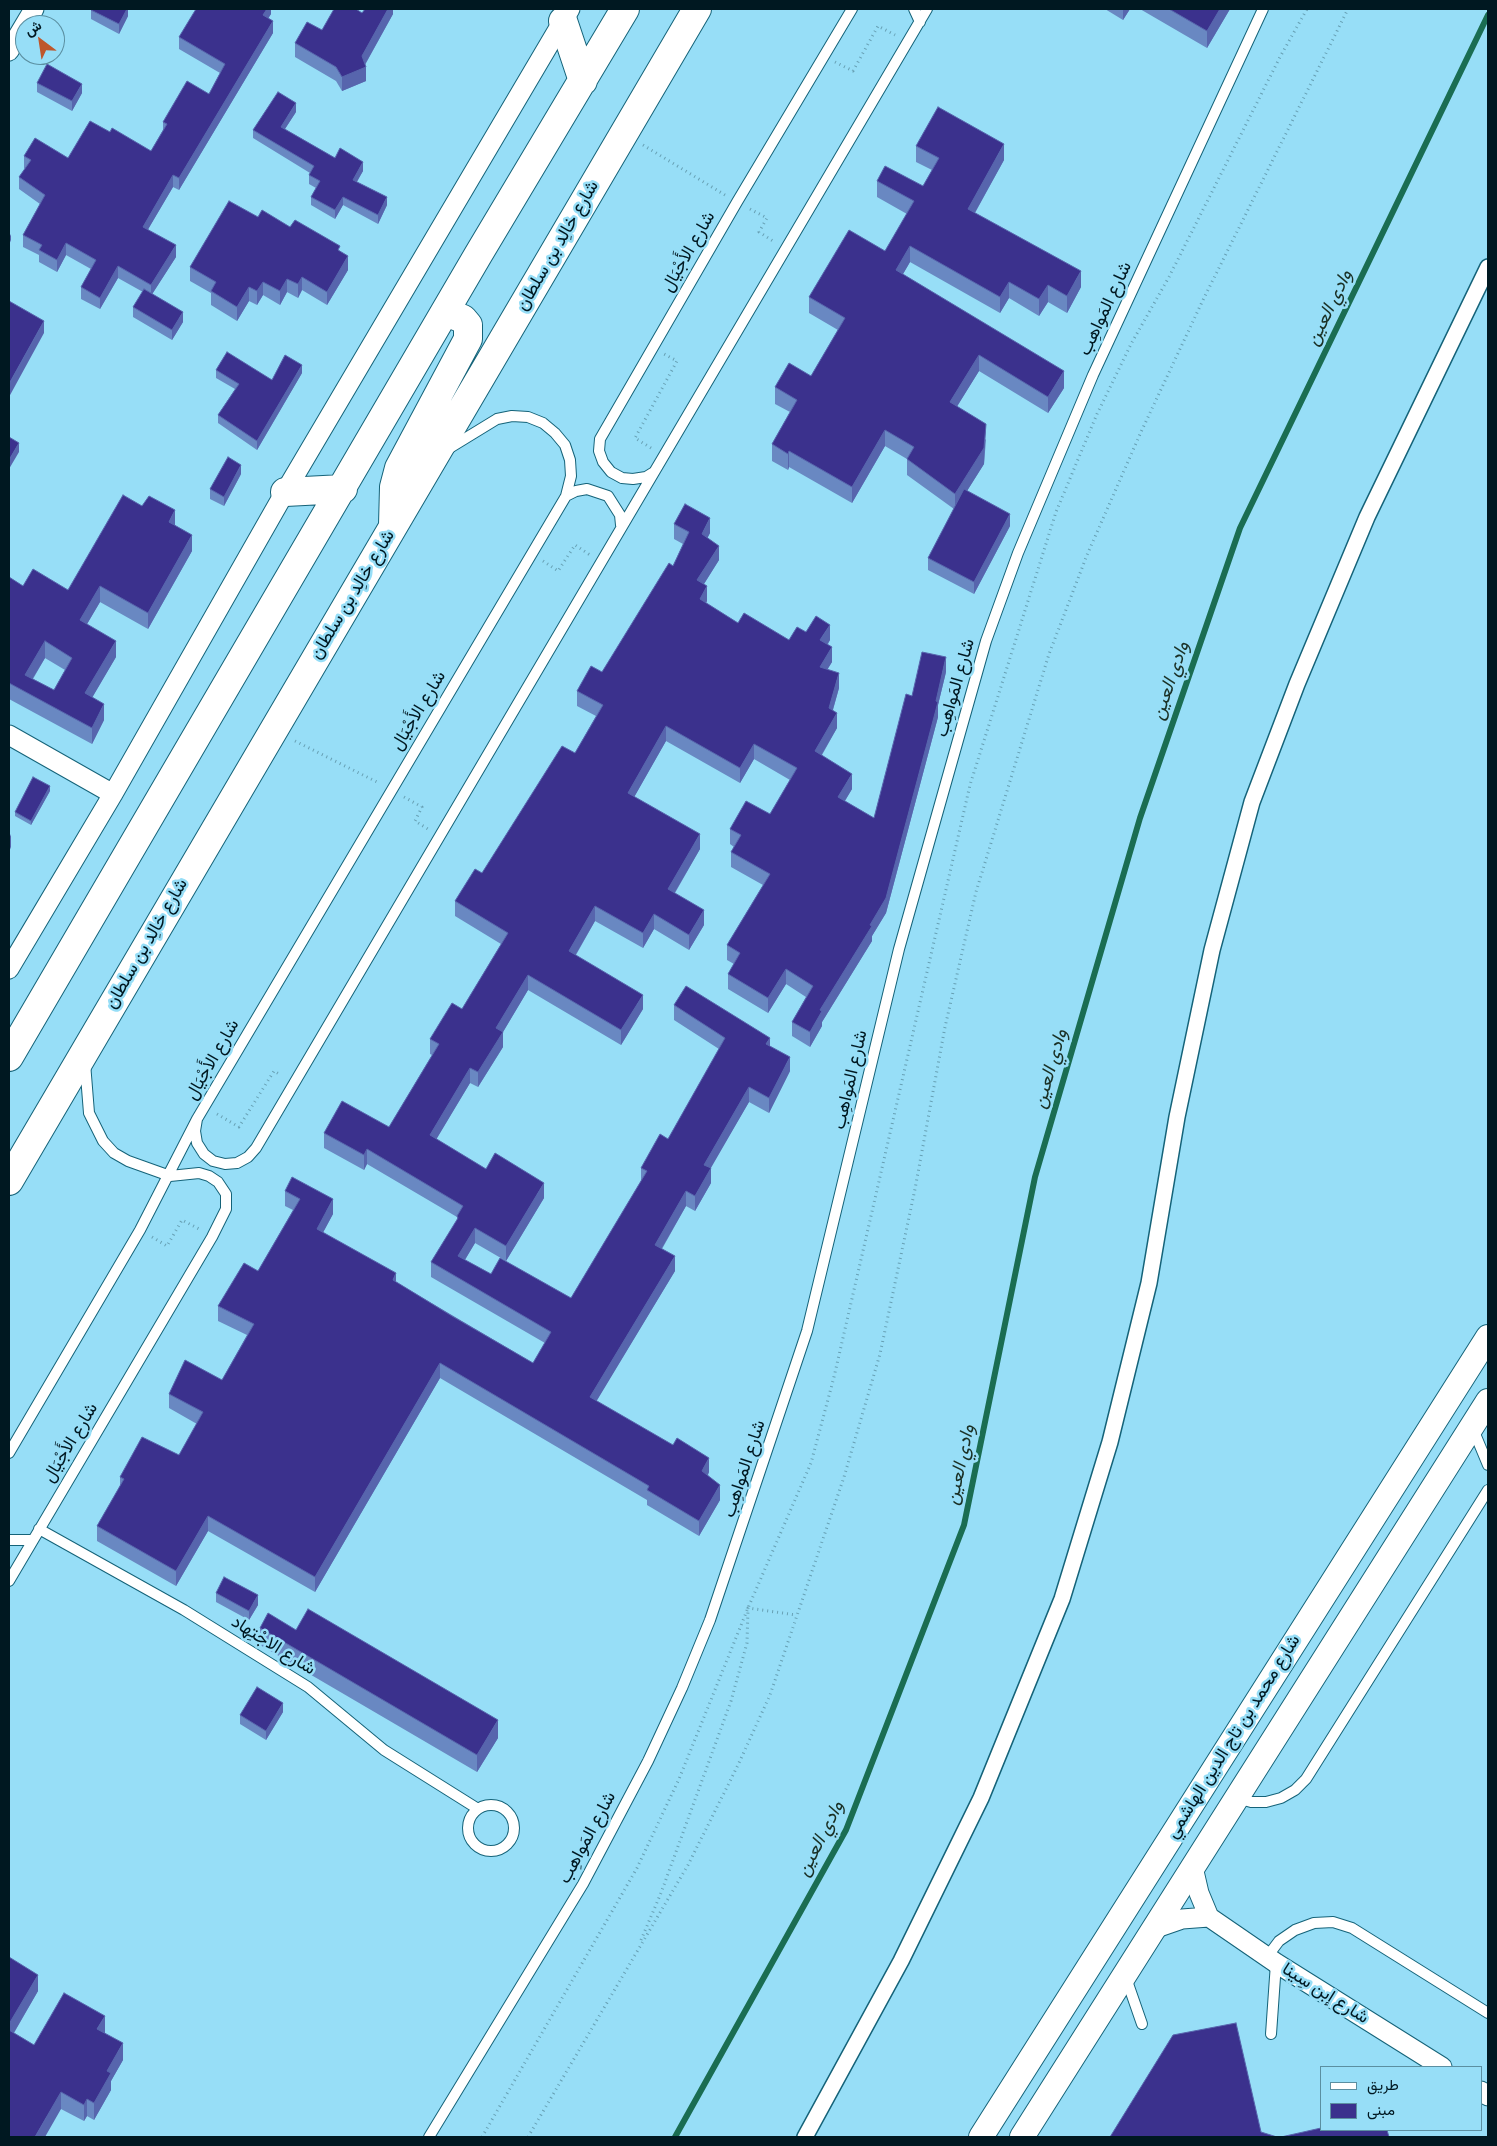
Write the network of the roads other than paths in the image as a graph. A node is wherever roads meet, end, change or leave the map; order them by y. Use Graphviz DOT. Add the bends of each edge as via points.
graph roads {
  1 [pos="34,9"];
  2 [pos="625,9"];
  3 [pos="697,9"];
  4 [pos="852,9"];
  5 [pos="914,9"];
  6 [pos="927,9"];
  7 [pos="1263,9"];
  8 [pos="566,15"];
  9 [pos="920,22"];
  10 [pos="9,51"];
  11 [pos="583,81"];
  12 [pos="1488,268"];
  13 [pos="446,312"];
  14 [pos="434,457"];
  15 [pos="656,470"];
  16 [pos="342,489"];
  17 [pos="285,492"];
  18 [pos="566,496"];
  19 [pos="622,526"];
  20 [pos="393,527"];
  21 [pos="9,735"];
  22 [pos="113,794"];
  23 [pos="9,969"];
  24 [pos="84,1051"];
  25 [pos="9,1057"];
  26 [pos="197,1120"];
  27 [pos="170,1176"];
  28 [pos="9,1181"];
  29 [pos="1488,1337"];
  30 [pos="1488,1401"];
  31 [pos="1472,1427"];
  32 [pos="9,1453"];
  33 [pos="1488,1465"];
  34 [pos="1488,1490"];
  35 [pos="39,1528"];
  36 [pos="9,1540"];
  37 [pos="32,1540"];
  38 [pos="9,1581"];
  39 [pos="1236,1798"];
  40 [pos="478,1809"];
  41 [pos="1193,1867"];
  42 [pos="1209,1917"];
  43 [pos="1156,1928"];
  44 [pos="1272,1960"];
  45 [pos="1125,1975"];
  46 [pos="1488,2013"];
  47 [pos="1142,2024"];
  48 [pos="1271,2034"];
  49 [pos="1440,2066"];
  50 [pos="429,2137"];
  51 [pos="805,2137"];
  52 [pos="981,2137"];
  53 [pos="1022,2137"];
  1 -- 10 [label="street"];
  2 -- 11 [label="main road"];
  3 -- 14 [label="main road, شارع خالِد بن سلطان"];
  4 -- 15 [label="lane, شارع الأَجْيَال" via="600,438 603,462 611,472 634,480"];
  5 -- 9 [label="lane"];
  6 -- 9 [label="lane, شارع الأَجْيَال"];
  7 -- 50 [label="lane, شارع المَواهِب" via="1093,375 1018,553 986,641 900,950 807,1331 710,1620 648,1761 583,1884"];
  8 -- 11 [label="main road"];
  8 -- 17 [label="street"];
  9 -- 15 [label="lane, شارع الأَجْيَال"];
  11 -- 13 [label="main road"];
  12 -- 51 [label="street" via="1367,517 1252,802 1210,959 1177,1117 1149,1283 1110,1442 1062,1599 981,1798 901,1961"];
  13 -- 16 [label="main road"];
  13 -- 20 [label="main road" via="463,319 468,325 468,339 399,468 393,497"];
  14 -- 18 [label="lane, شارع الأَجْيَال" via="496,419 528,417 543,423 564,445 572,476"];
  14 -- 20 [label="main road, شارع خالِد بن سلطان"];
  15 -- 19 [label="lane, شارع الأَجْيَال"];
  16 -- 17 [label="main road"];
  16 -- 25 [label="main road"];
  17 -- 22 [label="street"];
  18 -- 19 [label="lane" via="587,489 603,494 616,504"];
  18 -- 26 [label="lane, شارع الأَجْيَال"];
  19 -- 26 [label="lane, شارع الأَجْيَال" via="256,1148 237,1163 213,1161 197,1143"];
  20 -- 24 [label="main road, شارع خالِد بن سلطان"];
  21 -- 22 [label="street"];
  22 -- 23 [label="street"];
  24 -- 27 [label="lane, شارع الأَجْيَال" via="89,1113 103,1141 128,1161"];
  24 -- 28 [label="main road, شارع خالِد بن سلطان"];
  26 -- 27 [label="lane, شارع الأَجْيَال"];
  27 -- 32 [label="lane, شارع الأَجْيَال"];
  27 -- 35 [label="lane, شارع الأَجْيَال" via="199,1172 209,1176 226,1194 226,1209"];
  29 -- 52 [label="street, شارع محمد بن تاج الدين الهاشمي"];
  30 -- 31 [label="street, شارع محمد بن تاج الدين الهاشمي"];
  31 -- 33 [label="lane"];
  31 -- 39 [label="street, شارع محمد بن تاج الدين الهاشمي"];
  34 -- 39 [label="lane" via="1306,1779 1288,1794 1266,1802"];
  35 -- 37 [label="lane, شارع الأَجْيَال"];
  35 -- 40 [label="lane, شارع الاجْتِهاد" via="184,1610 308,1687 384,1750"];
  36 -- 37 [label="lane"];
  37 -- 38 [label="lane, شارع الأَجْيَال"];
  39 -- 41 [label="street, شارع محمد بن تاج الدين الهاشمي"];
  40 -- 40 [label="lane" via="468,1827 475,1845 489,1851 504,1847 514,1830 507,1812 498,1806"];
  41 -- 42 [label="street"];
  41 -- 43 [label="street, شارع محمد بن تاج الدين الهاشمي"];
  42 -- 43 [label="street" via="1182,1919"];
  42 -- 44 [label="street, شارع إبن سِينا"];
  43 -- 45 [label="street, شارع محمد بن تاج الدين الهاشمي"];
  44 -- 46 [label="lane" via="1279,1942 1295,1930 1314,1923 1333,1922 1352,1928"];
  44 -- 48 [label="lane"];
  44 -- 49 [label="street, شارع إبن سِينا"];
  45 -- 47 [label="lane"];
  45 -- 53 [label="street, شارع محمد بن تاج الدين الهاشمي"];
}
